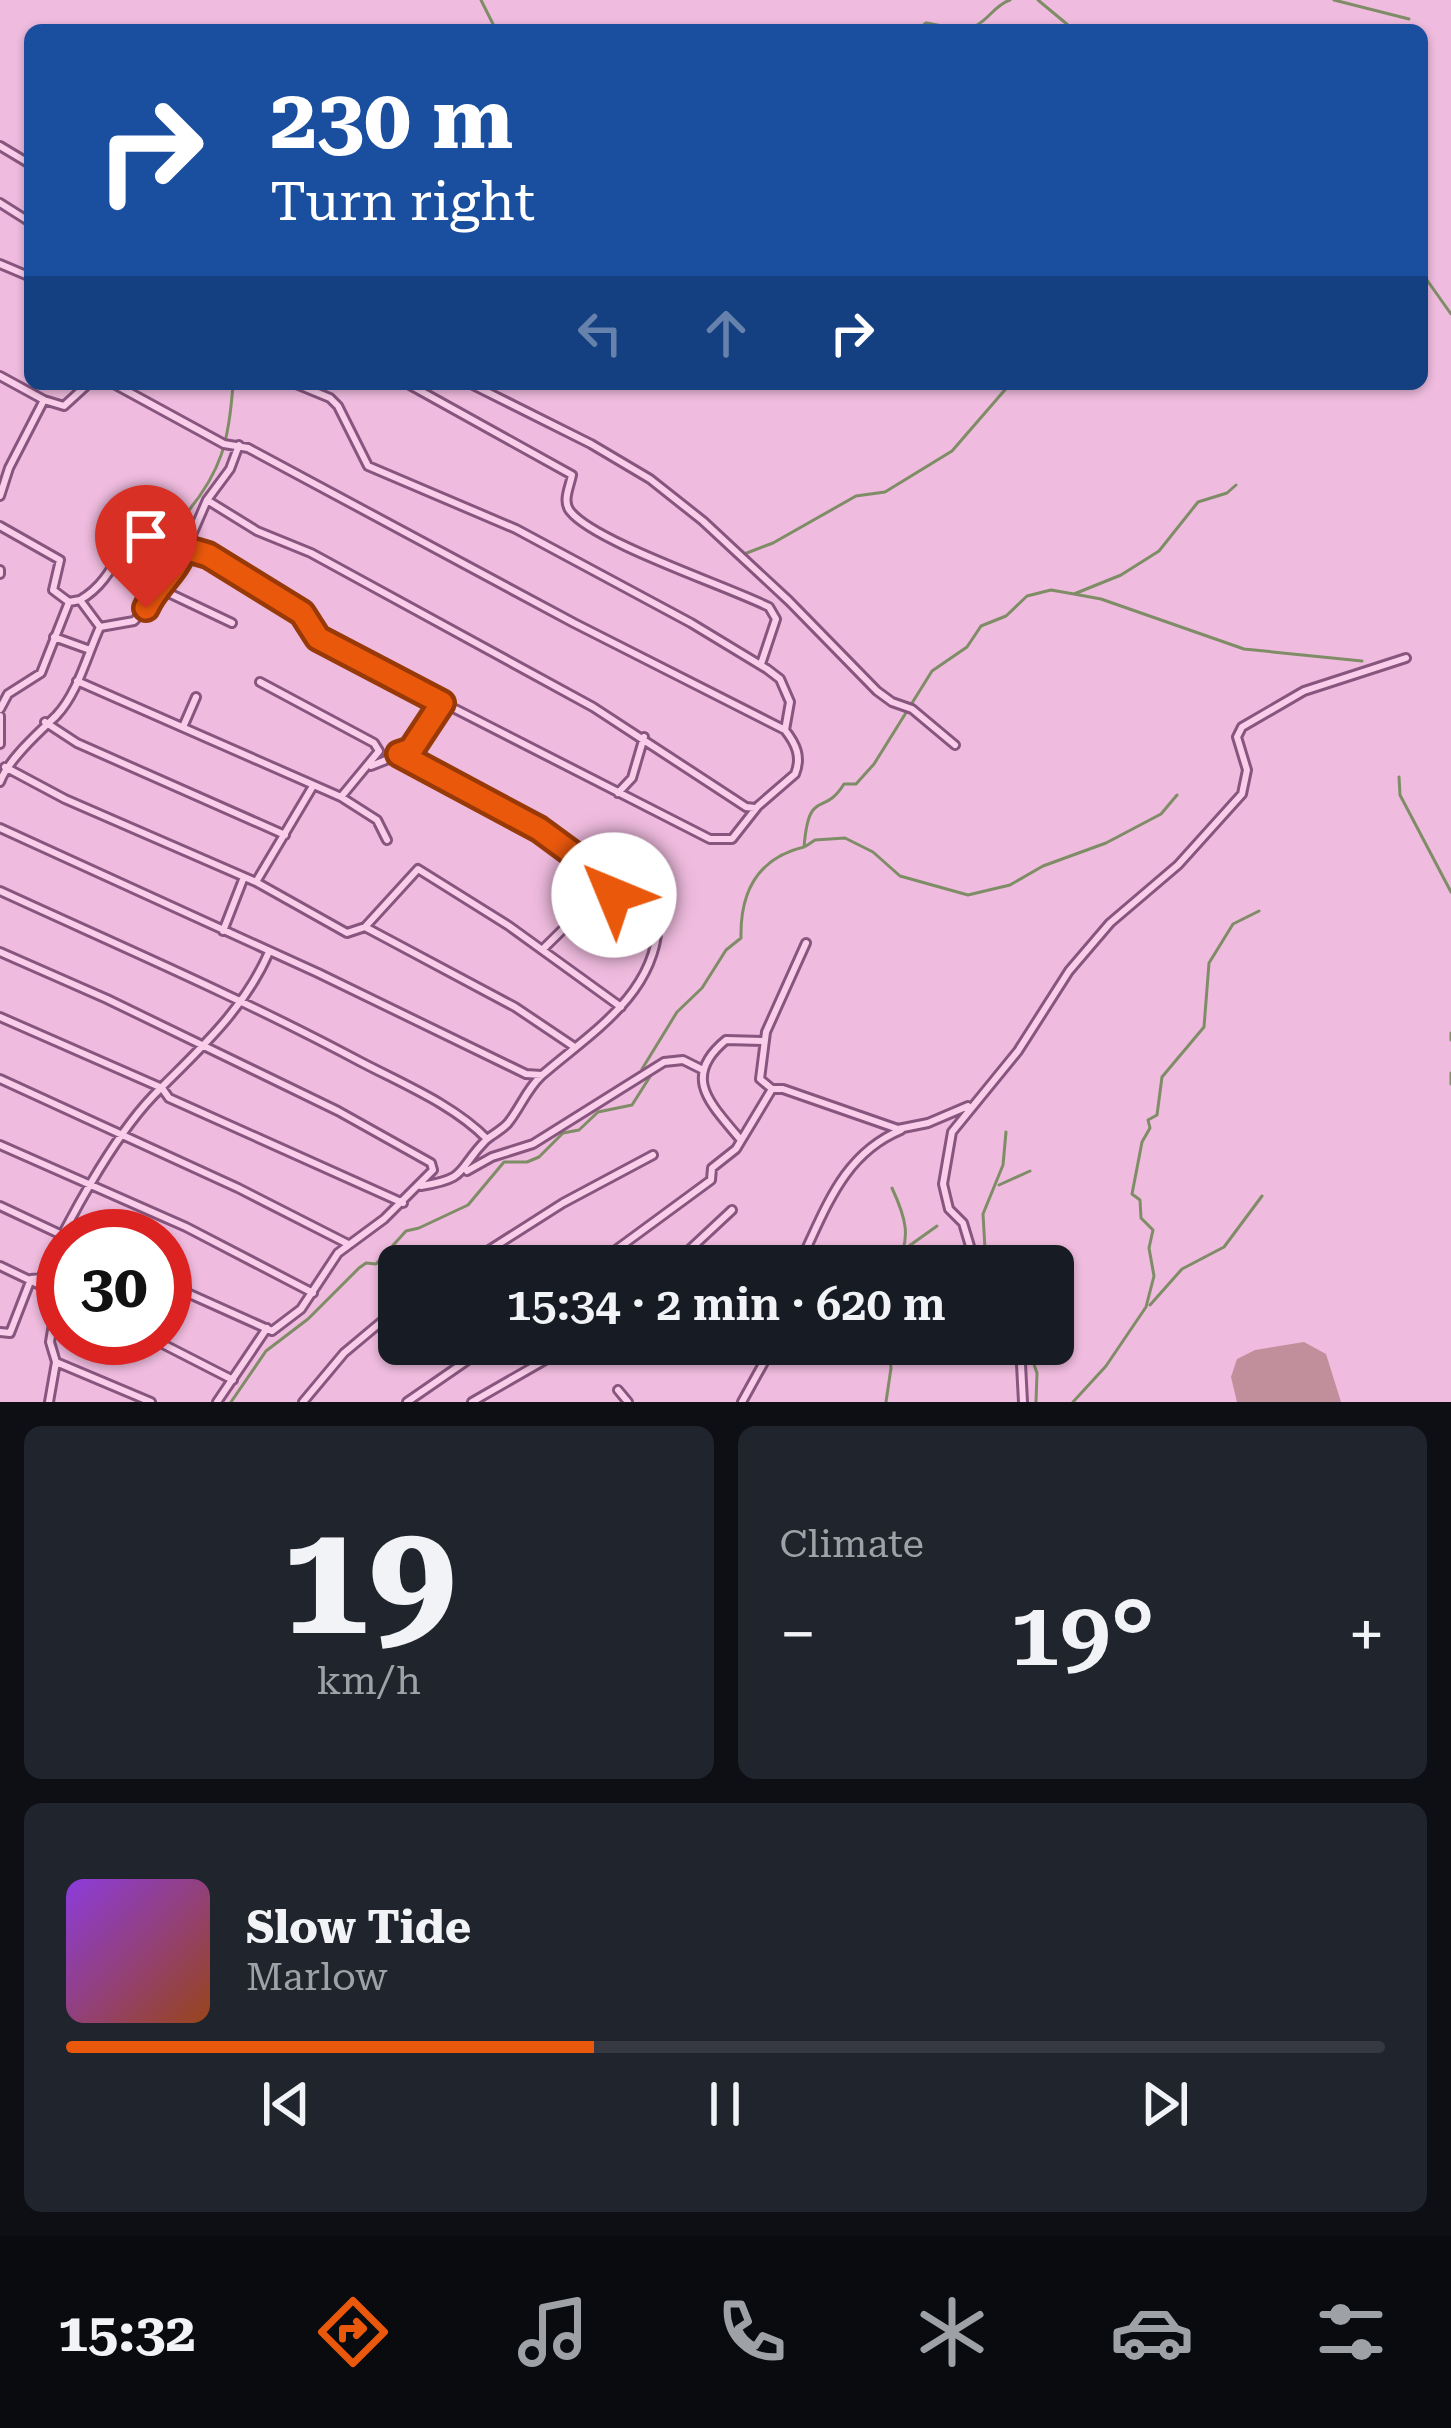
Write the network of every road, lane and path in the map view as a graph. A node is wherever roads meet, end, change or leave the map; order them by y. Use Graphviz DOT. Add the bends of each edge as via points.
graph roads {
  1 [pos="26,390"];
  2 [pos="81,390"];
  3 [pos="125,390"];
  4 [pos="311,390"];
  5 [pos="419,390"];
  6 [pos="483,390"];
  7 [pos="44,400"];
  8 [pos="239,445"];
  9 [pos="0,496"];
  10 [pos="207,500"];
  11 [pos="0,526"];
  12 [pos="121,548"];
  13 [pos="184,548"];
  14 [pos="155,587"];
  15 [pos="80,600"];
  16 [pos="69,602"];
  17 [pos="232,623"];
  18 [pos="100,627"];
  19 [pos="54,637"];
  20 [pos="90,650"];
  21 [pos="1406,658"];
  22 [pos="763,667"];
  23 [pos="77,681"];
  24 [pos="260,682"];
  25 [pos="196,697"];
  26 [pos="442,703"];
  27 [pos="0,713"];
  28 [pos="44,722"];
  29 [pos="183,728"];
  30 [pos="785,730"];
  31 [pos="644,737"];
  32 [pos="0,744"];
  33 [pos="956,745"];
  34 [pos="399,754"];
  35 [pos="5,767"];
  36 [pos="368,767"];
  37 [pos="0,782"];
  38 [pos="313,786"];
  39 [pos="615,794"];
  40 [pos="341,796"];
  41 [pos="758,806"];
  42 [pos="0,828"];
  43 [pos="285,835"];
  44 [pos="387,840"];
  45 [pos="244,877"];
  46 [pos="256,882"];
  47 [pos="611,882"];
  48 [pos="0,891"];
  49 [pos="365,927"];
  50 [pos="223,931"];
  51 [pos="806,943"];
  52 [pos="542,950"];
  53 [pos="0,952"];
  54 [pos="269,952"];
  55 [pos="239,999"];
  56 [pos="621,1007"];
  57 [pos="0,1017"];
  58 [pos="764,1041"];
  59 [pos="574,1046"];
  60 [pos="205,1048"];
  61 [pos="701,1069"];
  62 [pos="542,1075"];
  63 [pos="0,1079"];
  64 [pos="163,1088"];
  65 [pos="772,1089"];
  66 [pos="973,1102"];
  67 [pos="917,1125"];
  68 [pos="123,1136"];
  69 [pos="488,1139"];
  70 [pos="740,1139"];
  71 [pos="0,1145"];
  72 [pos="653,1155"];
  73 [pos="464,1172"];
  74 [pos="93,1184"];
  75 [pos="421,1186"];
  76 [pos="403,1203"];
  77 [pos="0,1206"];
  78 [pos="78,1209"];
  79 [pos="732,1210"];
  80 [pos="36,1223"];
  81 [pos="347,1244"];
  82 [pos="497,1245"];
  83 [pos="623,1245"];
  84 [pos="694,1245"];
  85 [pos="808,1245"];
  86 [pos="970,1245"];
  87 [pos="0,1266"];
  88 [pos="36,1279"];
  89 [pos="32,1280"];
  90 [pos="36,1282"];
  91 [pos="314,1293"];
  92 [pos="192,1295"];
  93 [pos="378,1325"];
  94 [pos="267,1328"];
  95 [pos="0,1332"];
  96 [pos="192,1359"];
  97 [pos="55,1365"];
  98 [pos="63,1365"];
  99 [pos="461,1365"];
  100 [pos="536,1365"];
  101 [pos="762,1365"];
  102 [pos="1021,1365"];
  103 [pos="233,1380"];
  104 [pos="618,1390"];
  105 [pos="49,1402"];
  106 [pos="151,1402"];
  107 [pos="217,1402"];
  108 [pos="303,1402"];
  109 [pos="407,1402"];
  110 [pos="472,1402"];
  111 [pos="628,1402"];
  112 [pos="742,1402"];
  113 [pos="1023,1402"];
  1 -- 7 [label="street"];
  2 -- 7 [label="street" via="64,406"];
  3 -- 8 [label="street"];
  4 -- 22 [label="street" via="338,406 368,466 516,529"];
  5 -- 22 [label="street" via="572,475 571,513 624,545 769,607 776,620"];
  6 -- 33 [label="street" via="650,479 877,691"];
  7 -- 9 [label="street"];
  8 -- 10 [label="street"];
  8 -- 30 [label="street"];
  10 -- 13 [label="street"];
  10 -- 31 [label="street"];
  11 -- 16 [label="street" via="60,560 52,590"];
  12 -- 15 [label="street"];
  13 -- 14 [label="street" via="179,565"];
  13 -- 26 [label="street" via="291,605 318,638"];
  14 -- 17 [label="street"];
  14 -- 18 [label="street" via="134,621"];
  15 -- 16 [label="street"];
  15 -- 18 [label="street"];
  16 -- 19 [label="street"];
  18 -- 20 [label="street"];
  19 -- 20 [label="street"];
  19 -- 27 [label="street" via="41,673 8,694"];
  20 -- 23 [label="street"];
  21 -- 66 [label="street" via="1304,692 1242,728 1242,794 1178,865 1110,923"];
  22 -- 30 [label="street" via="787,693"];
  23 -- 28 [label="street"];
  23 -- 29 [label="street"];
  24 -- 36 [label="street" via="374,743 379,752"];
  25 -- 29 [label="street"];
  26 -- 34 [label="street" via="411,750"];
  26 -- 39 [label="street"];
  27 -- 32 [label="street"];
  28 -- 35 [label="street"];
  28 -- 43 [label="street"];
  29 -- 38 [label="street"];
  30 -- 41 [label="street" via="799,766"];
  31 -- 39 [label="street" via="627,787"];
  31 -- 41 [label="street" via="673,762"];
  34 -- 36 [label="street"];
  34 -- 47 [label="street" via="539,829"];
  35 -- 37 [label="street"];
  35 -- 45 [label="street"];
  36 -- 40 [label="street"];
  38 -- 40 [label="street"];
  38 -- 43 [label="street"];
  39 -- 41 [label="street" via="721,841 740,832"];
  40 -- 44 [label="street" via="377,820"];
  42 -- 50 [label="street"];
  43 -- 46 [label="street"];
  45 -- 46 [label="street"];
  45 -- 50 [label="street"];
  46 -- 49 [label="street" via="347,933"];
  47 -- 52 [label="street"];
  47 -- 56 [label="street" via="614,895 658,926 652,963"];
  48 -- 55 [label="street"];
  49 -- 52 [label="street" via="418,869"];
  49 -- 59 [label="street"];
  50 -- 54 [label="street"];
  51 -- 58 [label="street"];
  52 -- 56 [label="street"];
  53 -- 60 [label="street"];
  54 -- 55 [label="street"];
  54 -- 62 [label="street"];
  55 -- 60 [label="street"];
  55 -- 69 [label="street" via="405,1084"];
  56 -- 59 [label="street"];
  57 -- 64 [label="street"];
  58 -- 61 [label="street" via="726,1040"];
  58 -- 65 [label="street" via="758,1076"];
  59 -- 62 [label="street"];
  60 -- 64 [label="street"];
  60 -- 75 [label="street" via="413,1150 433,1170"];
  61 -- 70 [label="street" via="717,1111"];
  61 -- 73 [label="street" via="664,1062 533,1144"];
  62 -- 69 [label="street"];
  63 -- 68 [label="street"];
  64 -- 68 [label="street"];
  64 -- 76 [label="street"];
  65 -- 67 [label="street" via="892,1128"];
  65 -- 70 [label="street"];
  66 -- 67 [label="street"];
  66 -- 86 [label="street" via="952,1132 943,1184"];
  67 -- 85 [label="street" via="878,1141 842,1174"];
  68 -- 74 [label="street"];
  68 -- 81 [label="street"];
  69 -- 73 [label="street"];
  70 -- 83 [label="street" via="712,1168 711,1180"];
  71 -- 74 [label="street"];
  72 -- 82 [label="street"];
  73 -- 75 [label="street"];
  74 -- 78 [label="street"];
  74 -- 91 [label="street"];
  75 -- 76 [label="street"];
  76 -- 81 [label="street"];
  77 -- 80 [label="street"];
  79 -- 84 [label="street"];
  81 -- 91 [label="street"];
  87 -- 89 [label="street"];
  88 -- 89 [label="street"];
  89 -- 90 [label="street"];
  89 -- 95 [label="street" via="10,1334"];
  91 -- 94 [label="street" via="287,1321"];
  92 -- 94 [label="street"];
  93 -- 108 [label="street"];
  94 -- 103 [label="street"];
  96 -- 103 [label="street"];
  97 -- 105 [label="street"];
  98 -- 106 [label="street"];
  99 -- 109 [label="street"];
  100 -- 110 [label="street"];
  101 -- 112 [label="street"];
  102 -- 113 [label="street"];
  103 -- 107 [label="street"];
  104 -- 111 [label="street"];
}
